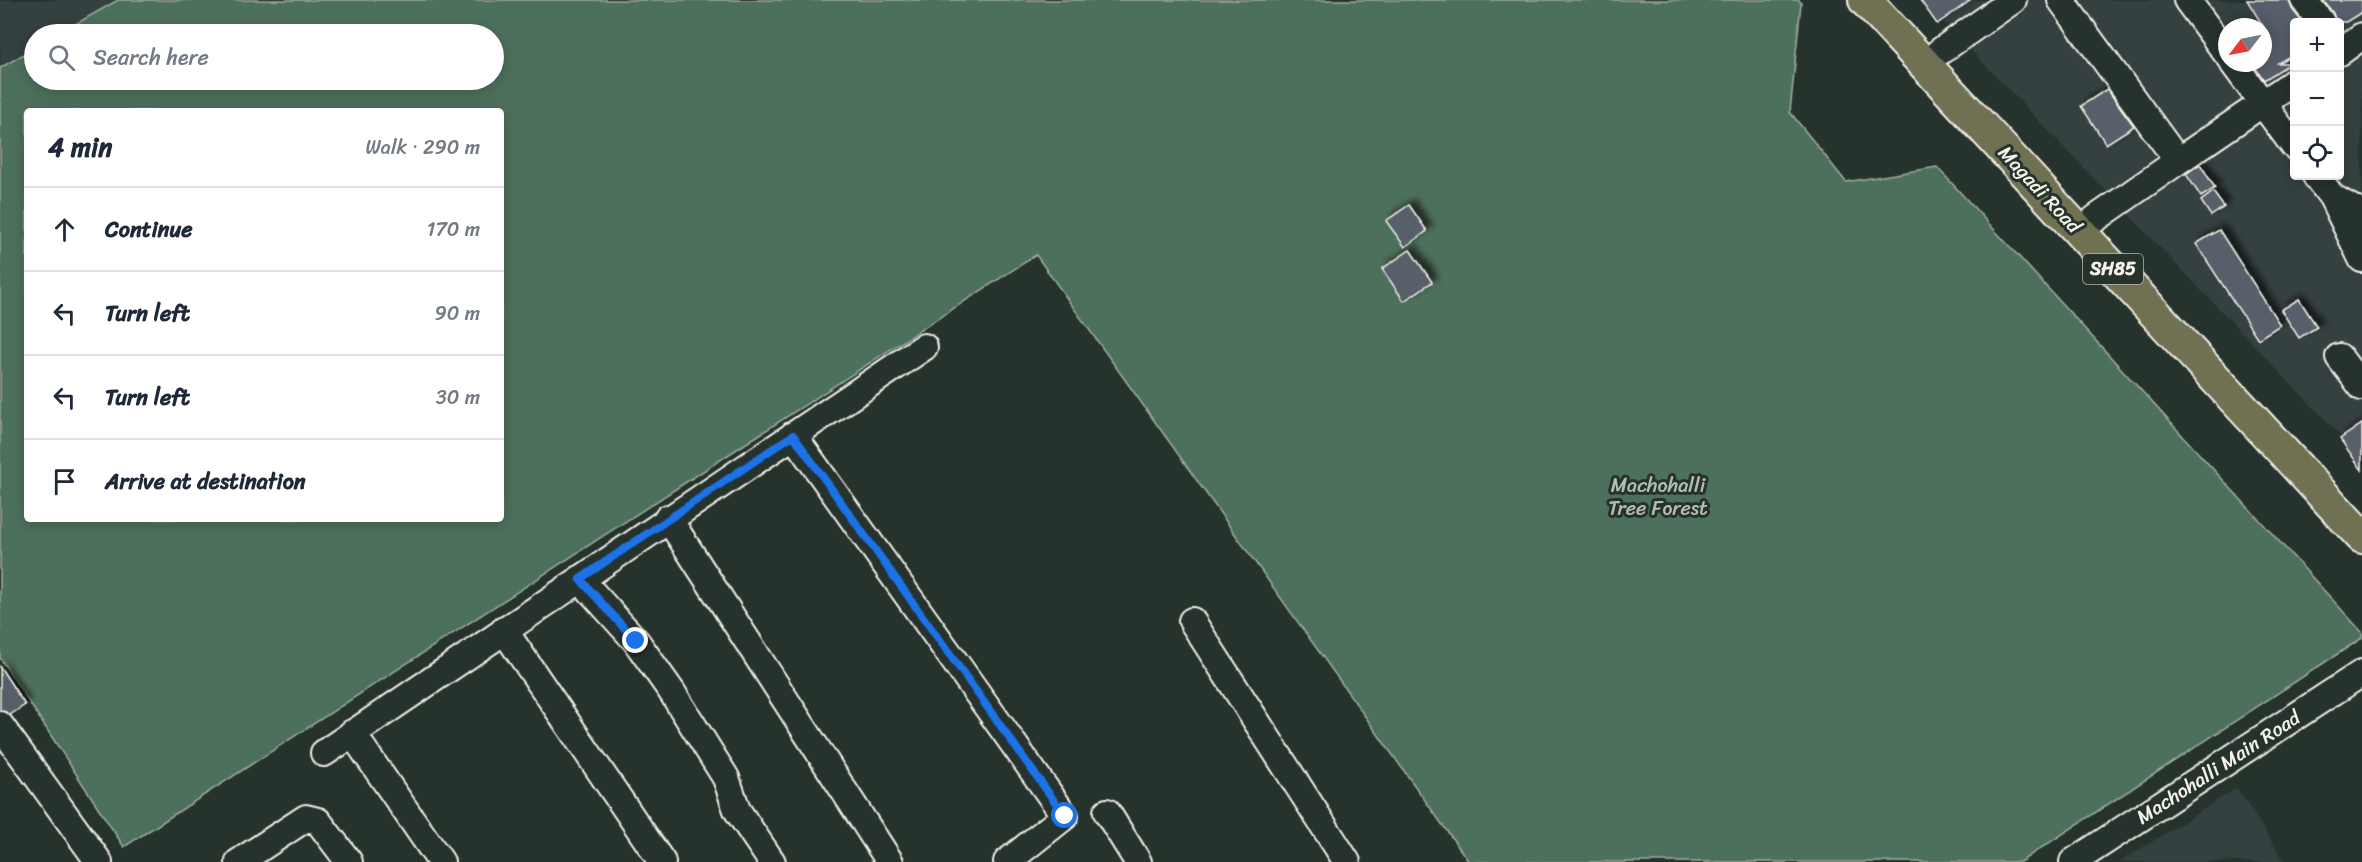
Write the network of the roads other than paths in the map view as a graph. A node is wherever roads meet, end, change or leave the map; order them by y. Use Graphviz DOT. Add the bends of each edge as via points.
graph roads {
  1 [pos="1865,0"];
  2 [pos="1891,0"];
  3 [pos="2013,0"];
  4 [pos="2061,0"];
  5 [pos="2187,0"];
  6 [pos="2304,0"];
  7 [pos="2318,18"];
  8 [pos="2218,42"];
  9 [pos="1939,52"];
  10 [pos="2240,72"];
  11 [pos="2290,85"];
  12 [pos="2263,104"];
  13 [pos="2290,139"];
  14 [pos="2178,161"];
  15 [pos="2319,180"];
  16 [pos="2332,197"];
  17 [pos="2362,214"];
  18 [pos="2095,219"];
  19 [pos="2362,260"];
  20 [pos="924,347"];
  21 [pos="793,435"];
  22 [pos="2362,508"];
  23 [pos="669,518"];
  24 [pos="2362,537"];
  25 [pos="580,579"];
  26 [pos="1192,621"];
  27 [pos="504,630"];
  28 [pos="2362,673"];
  29 [pos="0,725"];
  30 [pos="352,733"];
  31 [pos="324,753"];
  32 [pos="1107,812"];
  33 [pos="99,862"];
  34 [pos="239,862"];
  35 [pos="349,862"];
  36 [pos="441,862"];
  37 [pos="662,862"];
  38 [pos="772,862"];
  39 [pos="890,862"];
  40 [pos="1007,862"];
  41 [pos="1138,862"];
  42 [pos="1347,862"];
  43 [pos="2073,862"];
  1 -- 24 [label="main road, Magadi Road / SH85"];
  2 -- 9 [label="main road, Magadi Road / SH85"];
  3 -- 9 [label="street"];
  4 -- 14 [label="street"];
  5 -- 8 [label="street"];
  6 -- 7 [label="street"];
  9 -- 18 [label="main road, Magadi Road / SH85"];
  10 -- 12 [label="street"];
  11 -- 12 [label="street"];
  12 -- 13 [label="street"];
  12 -- 14 [label="street"];
  14 -- 18 [label="street"];
  15 -- 16 [label="street"];
  16 -- 17 [label="street"];
  16 -- 19 [label="street"];
  18 -- 22 [label="main road, Magadi Road / SH85"];
  20 -- 21 [label="street"];
  21 -- 23 [label="street"];
  21 -- 40 [label="street" via="1065,816"];
  23 -- 25 [label="street"];
  23 -- 39 [label="street"];
  25 -- 27 [label="street"];
  25 -- 38 [label="street" via="636,641 672,692 726,778 737,810"];
  26 -- 42 [label="street"];
  27 -- 30 [label="street"];
  27 -- 37 [label="street"];
  28 -- 43 [label="street, Machohalli Main Road"];
  29 -- 33 [label="street"];
  30 -- 31 [label="street"];
  30 -- 36 [label="street"];
  32 -- 41 [label="street"];
  34 -- 35 [label="street" via="306,818 318,821"];
}
